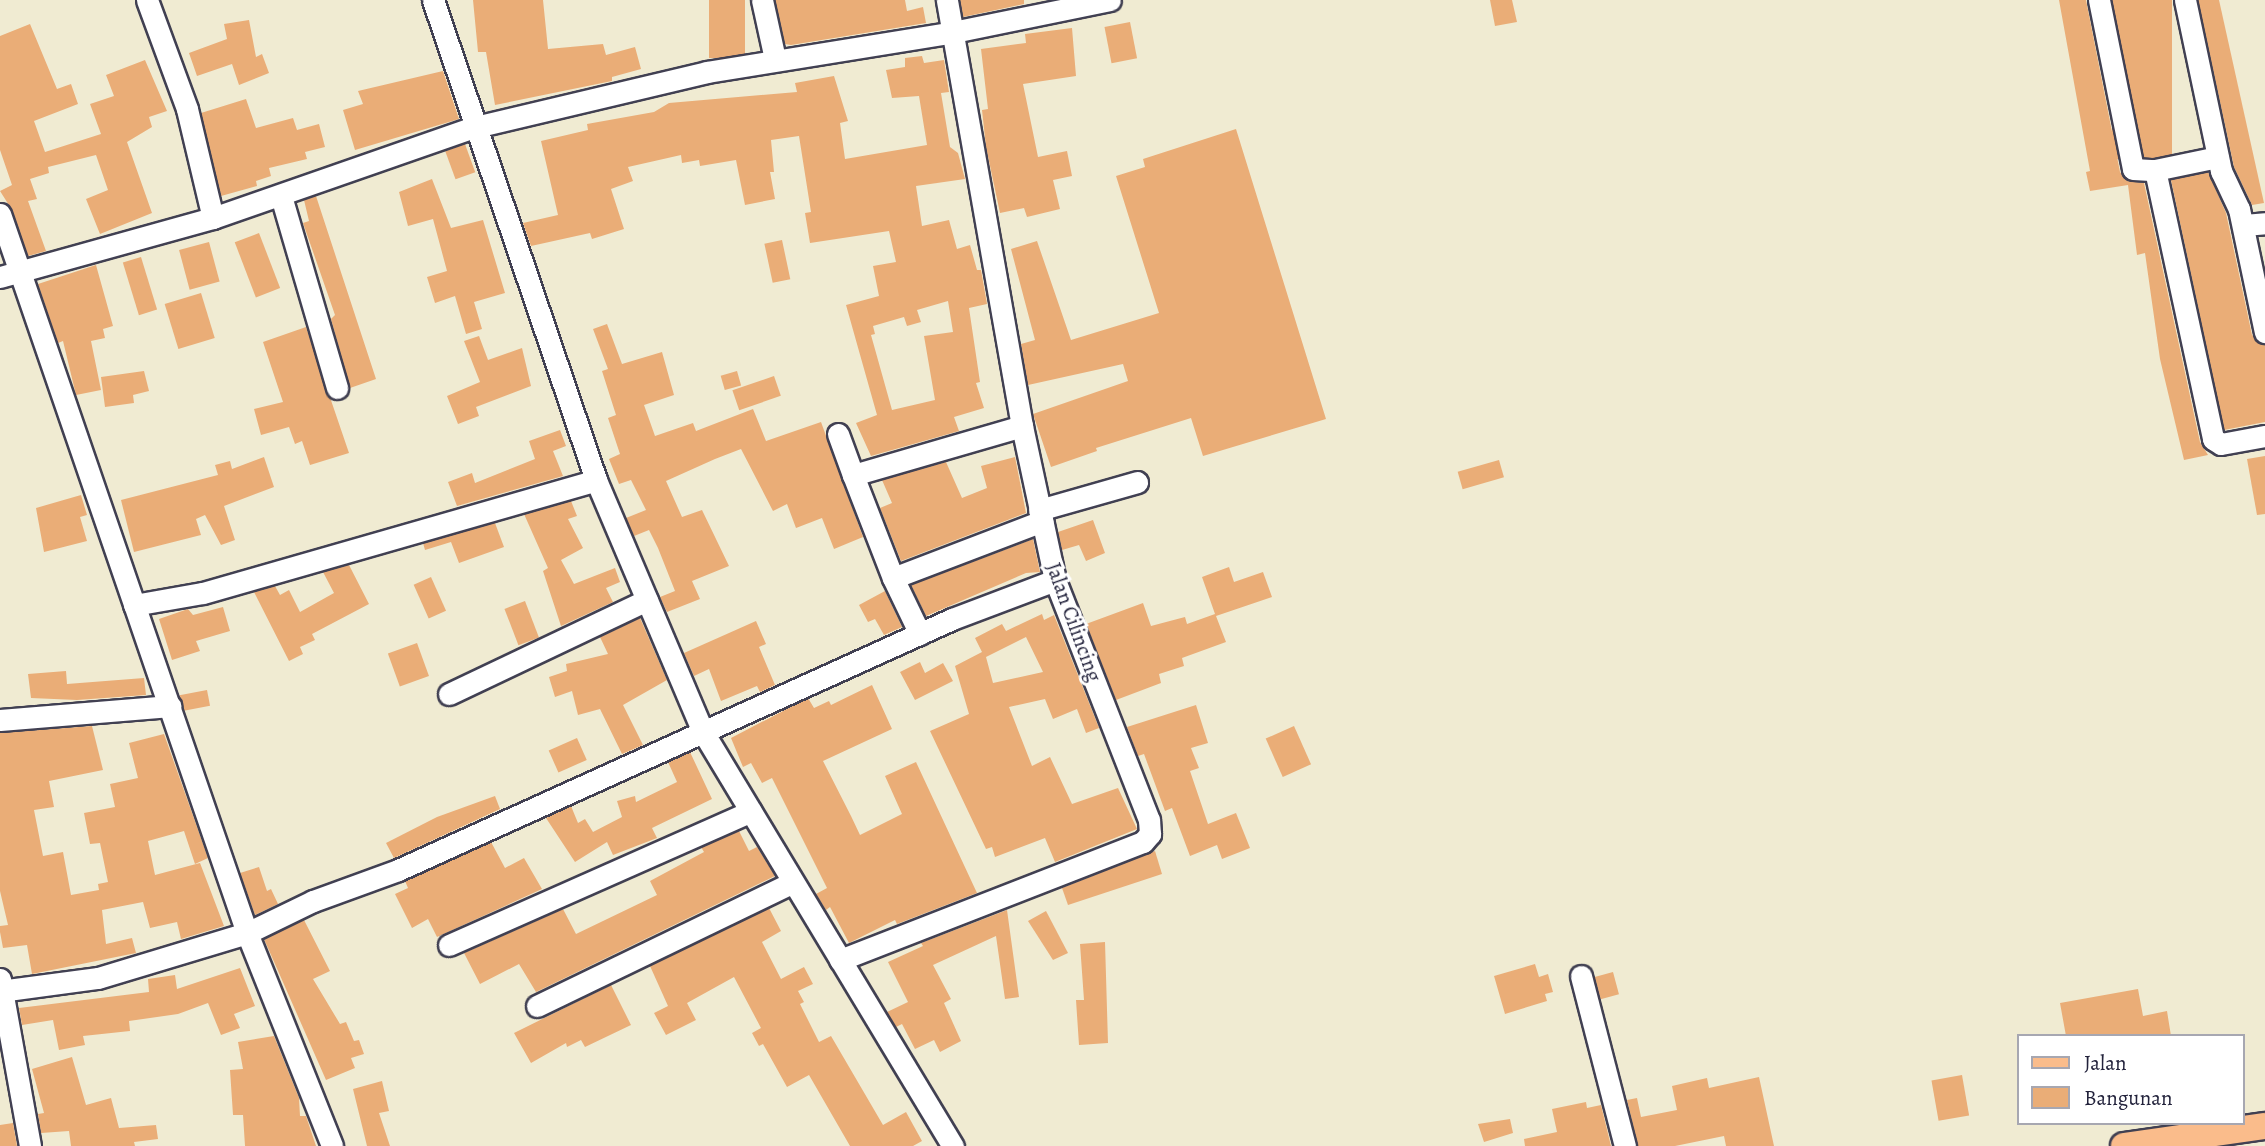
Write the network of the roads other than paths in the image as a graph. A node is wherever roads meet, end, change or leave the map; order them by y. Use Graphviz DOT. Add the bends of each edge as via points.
graph roads {
  1 [pos="147,0"];
  2 [pos="433,0"];
  3 [pos="762,0"];
  4 [pos="947,0"];
  5 [pos="1110,0"];
  6 [pos="2099,0"];
  7 [pos="2185,0"];
  8 [pos="953,32"];
  9 [pos="775,59"];
  10 [pos="475,127"];
  11 [pos="2220,166"];
  12 [pos="2157,178"];
  13 [pos="281,196"];
  14 [pos="0,214"];
  15 [pos="213,218"];
  16 [pos="2254,224"];
  17 [pos="8,274"];
  18 [pos="2265,332"];
  19 [pos="337,388"];
  20 [pos="1022,426"];
  21 [pos="838,434"];
  22 [pos="2265,436"];
  23 [pos="853,475"];
  24 [pos="596,480"];
  25 [pos="1137,482"];
  26 [pos="1041,516"];
  27 [pos="893,578"];
  28 [pos="1055,580"];
  29 [pos="647,600"];
  30 [pos="134,606"];
  31 [pos="920,634"];
  32 [pos="449,694"];
  33 [pos="170,706"];
  34 [pos="0,720"];
  35 [pos="703,732"];
  36 [pos="751,811"];
  37 [pos="793,882"];
  38 [pos="247,933"];
  39 [pos="449,945"];
  40 [pos="840,960"];
  41 [pos="1581,976"];
  42 [pos="1,987"];
  43 [pos="537,1006"];
  44 [pos="2265,1126"];
  45 [pos="30,1146"];
  46 [pos="332,1146"];
  47 [pos="953,1146"];
  48 [pos="1625,1146"];
  49 [pos="2124,1146"];
  1 -- 15 [label="street" via="187,109"];
  2 -- 10 [label="street"];
  3 -- 9 [label="street"];
  4 -- 8 [label="street, Jalan Cilincing"];
  5 -- 8 [label="street"];
  6 -- 12 [label="street" via="2130,164"];
  7 -- 11 [label="street"];
  8 -- 9 [label="street"];
  8 -- 20 [label="street, Jalan Cilincing"];
  9 -- 10 [label="street"];
  10 -- 13 [label="street"];
  10 -- 24 [label="street"];
  11 -- 12 [label="street"];
  11 -- 16 [label="street"];
  12 -- 22 [label="street" via="2213,439 2221,444"];
  13 -- 15 [label="street"];
  13 -- 19 [label="street"];
  14 -- 17 [label="street"];
  15 -- 17 [label="street"];
  16 -- 18 [label="street"];
  17 -- 30 [label="street"];
  20 -- 23 [label="street"];
  20 -- 26 [label="street, Jalan Cilincing"];
  21 -- 23 [label="street"];
  23 -- 27 [label="street"];
  24 -- 29 [label="street"];
  24 -- 30 [label="street" via="204,593"];
  25 -- 26 [label="street"];
  26 -- 27 [label="street"];
  26 -- 28 [label="street, Jalan Cilincing"];
  27 -- 31 [label="street"];
  28 -- 31 [label="street"];
  28 -- 40 [label="street, Jalan Cilincing" via="1149,820 1150,834 1143,842"];
  29 -- 32 [label="street"];
  29 -- 35 [label="street"];
  30 -- 33 [label="street"];
  31 -- 35 [label="street"];
  33 -- 34 [label="street"];
  33 -- 38 [label="street"];
  35 -- 36 [label="street"];
  35 -- 38 [label="street"];
  36 -- 37 [label="street"];
  36 -- 39 [label="street"];
  37 -- 40 [label="street"];
  37 -- 43 [label="street"];
  38 -- 42 [label="street" via="98,978"];
  38 -- 46 [label="street"];
  40 -- 47 [label="street"];
  41 -- 48 [label="street"];
  42 -- 45 [label="street"];
  44 -- 49 [label="main road"];
}
